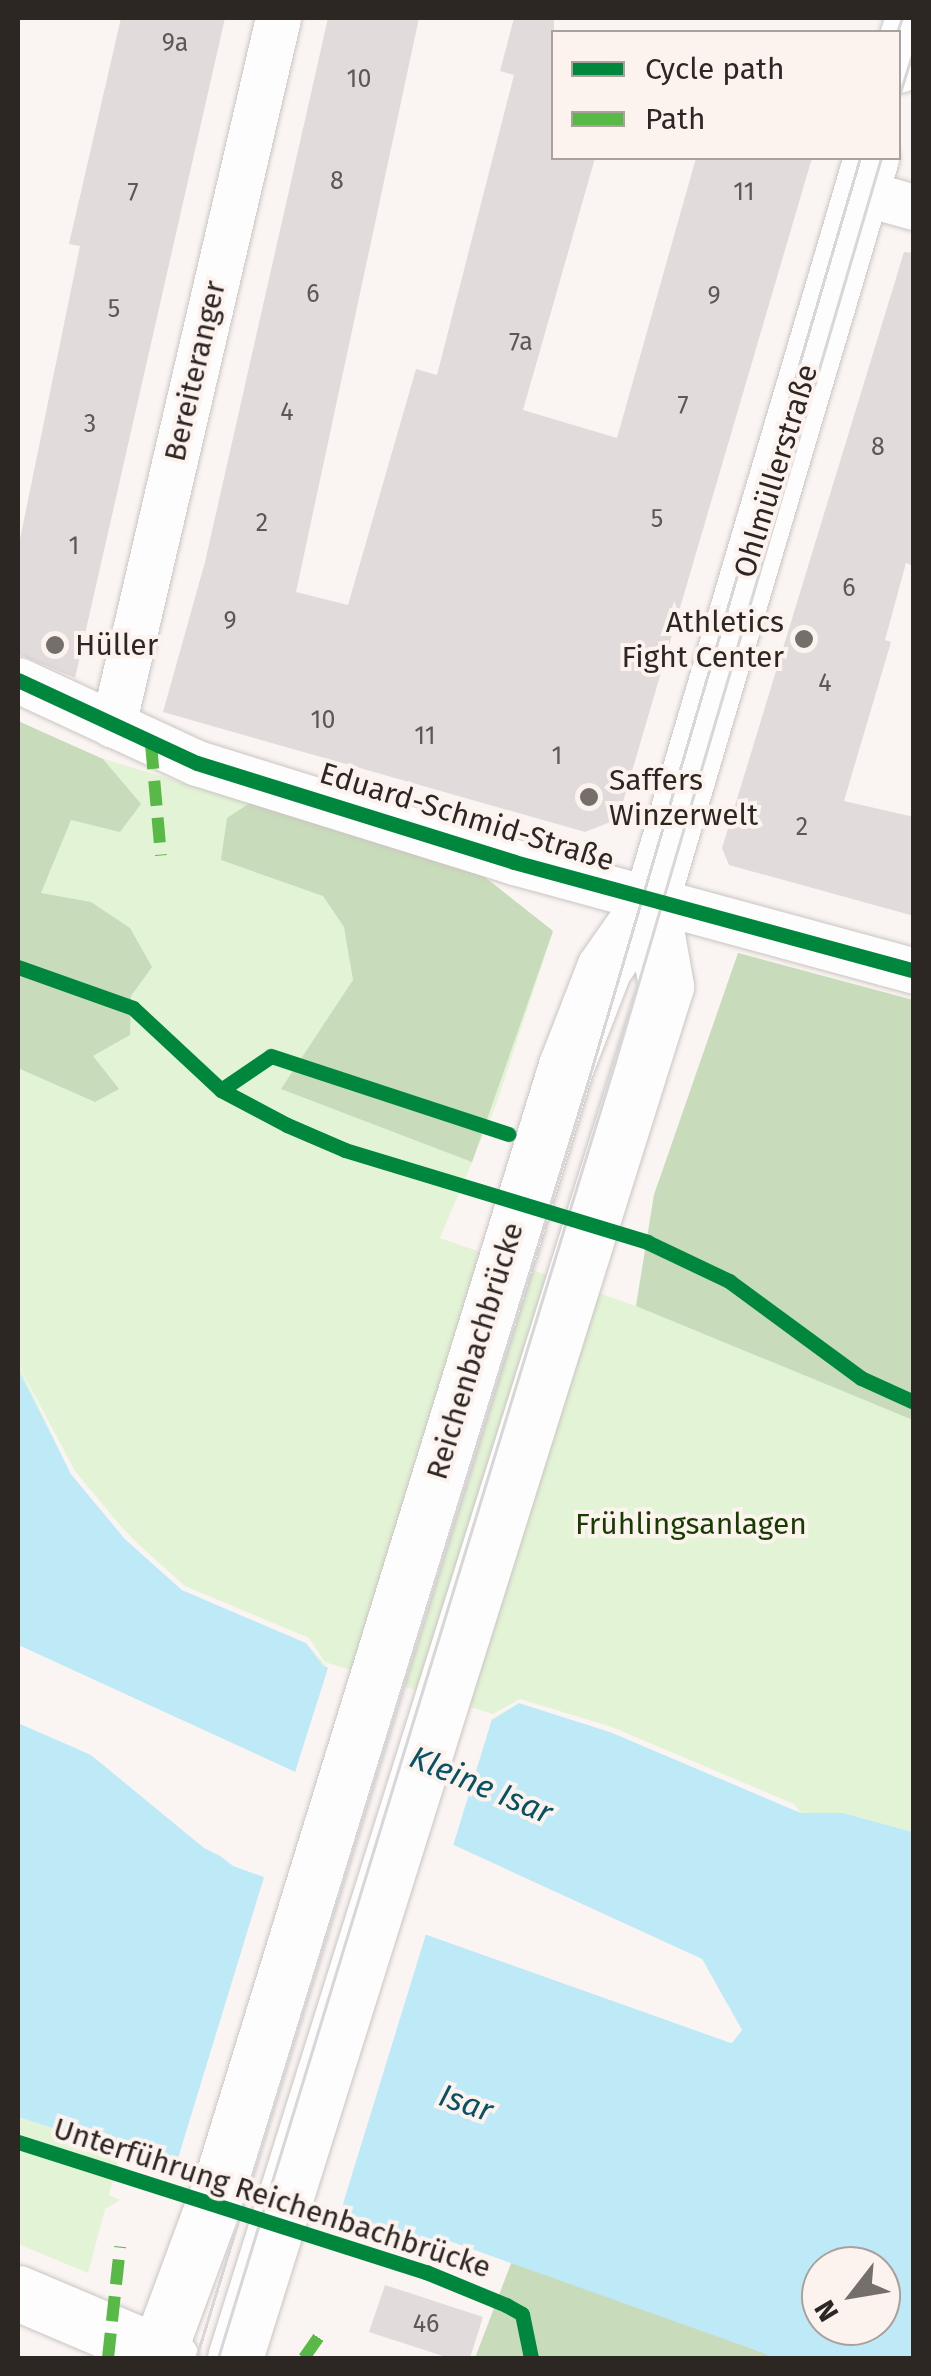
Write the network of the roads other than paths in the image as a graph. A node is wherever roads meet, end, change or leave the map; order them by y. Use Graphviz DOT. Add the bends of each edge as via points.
graph roads {
  1 [pos="278,18"];
  2 [pos="913,18"];
  3 [pos="901,56"];
  4 [pos="865,175"];
  5 [pos="914,207"];
  6 [pos="18,680"];
  7 [pos="113,725"];
  8 [pos="651,901"];
  9 [pos="914,971"];
  10 [pos="18,2293"];
  11 [pos="162,2357"];
  12 [pos="235,2358"];
  1 -- 7 [label="street, Bereiteranger"];
  2 -- 3 [label="main road"];
  4 -- 5 [label="street"];
  4 -- 8 [label="main road, Ohlmüllerstraße"];
  6 -- 7 [label="street, Eduard-Schmid-Straße"];
  7 -- 8 [label="street, Eduard-Schmid-Straße" via="197,763"];
  8 -- 9 [label="street, Eduard-Schmid-Straße"];
  8 -- 11 [label="main road, Reichenbachbrücke" via="604,968 511,1229"];
  8 -- 12 [label="main road" via="666,986"];
  10 -- 11 [label="main road"];
}
